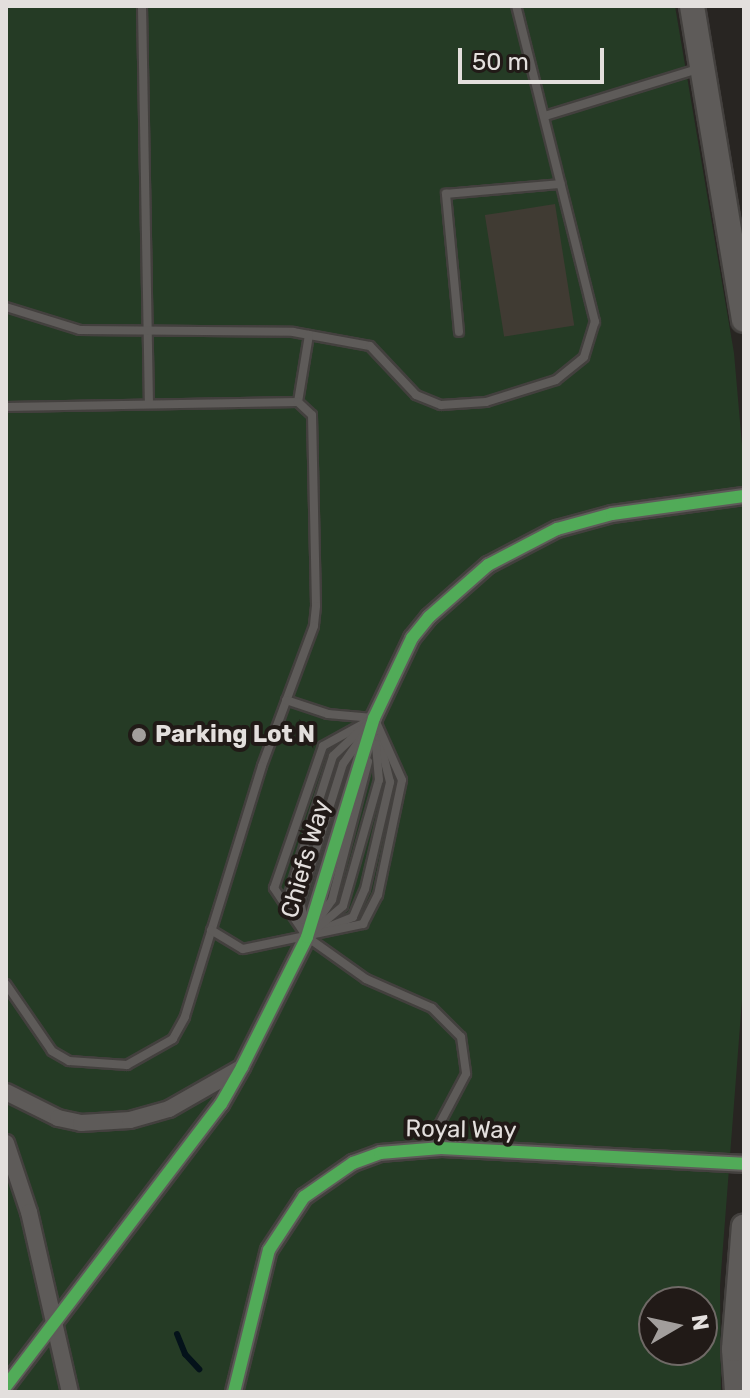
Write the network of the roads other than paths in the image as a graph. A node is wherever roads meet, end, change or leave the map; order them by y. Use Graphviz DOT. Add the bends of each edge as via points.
graph roads {
  1 [pos="142,6"];
  2 [pos="516,6"];
  3 [pos="692,6"];
  4 [pos="702,67"];
  5 [pos="545,116"];
  6 [pos="561,184"];
  7 [pos="6,307"];
  8 [pos="744,320"];
  9 [pos="147,332"];
  10 [pos="459,332"];
  11 [pos="309,335"];
  12 [pos="298,402"];
  13 [pos="149,404"];
  14 [pos="6,407"];
  15 [pos="744,496"];
  16 [pos="286,700"];
  17 [pos="374,718"];
  18 [pos="211,930"];
  19 [pos="307,937"];
  20 [pos="6,984"];
  21 [pos="242,1067"];
  22 [pos="6,1092"];
  23 [pos="6,1143"];
  24 [pos="436,1149"];
  25 [pos="744,1164"];
  26 [pos="744,1226"];
  27 [pos="54,1326"];
  28 [pos="6,1386"];
  29 [pos="70,1392"];
  30 [pos="234,1392"];
  31 [pos="737,1392"];
  1 -- 9 [label="lane"];
  2 -- 5 [label="lane"];
  3 -- 4 [label="main road"];
  4 -- 5 [label="lane"];
  4 -- 8 [label="main road"];
  5 -- 6 [label="lane"];
  6 -- 10 [label="lane" via="446,194"];
  6 -- 11 [label="lane" via="595,322 584,357 556,380 486,402 441,405 416,395 370,346"];
  7 -- 9 [label="lane" via="80,330"];
  9 -- 11 [label="lane"];
  9 -- 13 [label="lane"];
  11 -- 12 [label="lane"];
  12 -- 13 [label="lane"];
  12 -- 16 [label="lane" via="312,415 316,606 314,626"];
  13 -- 14 [label="lane"];
  15 -- 17 [label="street, Chiefs Way" via="598,517 557,529 488,565 412,638"];
  16 -- 17 [label="lane" via="328,714"];
  16 -- 18 [label="lane"];
  17 -- 19 [label="street, Chiefs Way"];
  17 -- 19 [label="lane" via="379,780 359,861 343,906"];
  17 -- 19 [label="lane" via="333,756 293,879 289,894"];
  17 -- 19 [label="lane" via="390,782 365,889 353,917"];
  17 -- 19 [label="lane" via="323,746 274,888"];
  17 -- 19 [label="lane" via="402,780 378,895 363,924"];
  18 -- 19 [label="lane" via="243,949"];
  18 -- 20 [label="lane" via="185,1017 173,1039 127,1065 69,1061 52,1051"];
  19 -- 21 [label="street, Chiefs Way"];
  19 -- 24 [label="lane" via="366,979 439,1013 461,1037 466,1074 439,1125"];
  21 -- 22 [label="street" via="169,1109 130,1120 81,1123 58,1118"];
  21 -- 27 [label="street, Chiefs Way" via="221,1104"];
  23 -- 27 [label="street" via="29,1212"];
  24 -- 25 [label="street, Royal Way"];
  24 -- 30 [label="street, Royal Way" via="380,1153 353,1163 304,1197 282,1225 258,1279"];
  26 -- 31 [label="main road" via="734,1349"];
  27 -- 28 [label="street, Chiefs Way"];
  27 -- 29 [label="street"];
}
